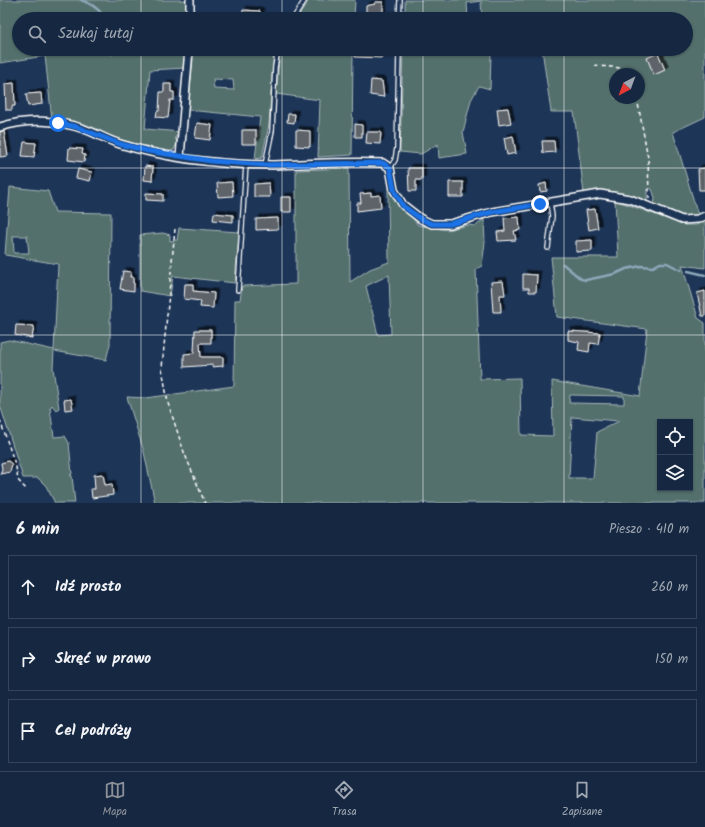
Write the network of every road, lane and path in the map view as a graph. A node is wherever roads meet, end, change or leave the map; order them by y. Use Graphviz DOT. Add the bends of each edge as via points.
graph roads {
  1 [pos="190,0"];
  2 [pos="305,0"];
  3 [pos="400,0"];
  4 [pos="190,12"];
  5 [pos="297,12"];
  6 [pos="399,12"];
  7 [pos="188,56"];
  8 [pos="277,56"];
  9 [pos="399,56"];
  10 [pos="595,65"];
  11 [pos="617,68"];
  12 [pos="639,104"];
  13 [pos="0,127"];
  14 [pos="180,156"];
  15 [pos="246,164"];
  16 [pos="265,165"];
  17 [pos="390,168"];
  18 [pos="550,202"];
  19 [pos="650,208"];
  20 [pos="705,216"];
  21 [pos="175,229"];
  22 [pos="548,248"];
  23 [pos="238,290"];
  24 [pos="0,420"];
  25 [pos="26,488"];
  26 [pos="205,503"];
  1 -- 4 [label="street"];
  2 -- 5 [label="lane"];
  3 -- 6 [label="lane"];
  7 -- 14 [label="street"];
  8 -- 16 [label="lane" via="272,131"];
  9 -- 17 [label="lane" via="397,148 395,160"];
  10 -- 11 [label="path"];
  12 -- 19 [label="path" via="648,158"];
  13 -- 14 [label="street" via="29,121 58,123 85,129 120,144"];
  14 -- 15 [label="street"];
  15 -- 16 [label="street"];
  15 -- 23 [label="lane"];
  16 -- 17 [label="street" via="378,162"];
  17 -- 18 [label="street" via="394,190 403,206 432,224 450,224 492,212"];
  18 -- 19 [label="street" via="600,194 630,199"];
  18 -- 22 [label="lane" via="552,216"];
  19 -- 20 [label="street" via="682,220"];
  21 -- 26 [label="path" via="162,368 168,403"];
  24 -- 25 [label="path" via="18,480"];
}
